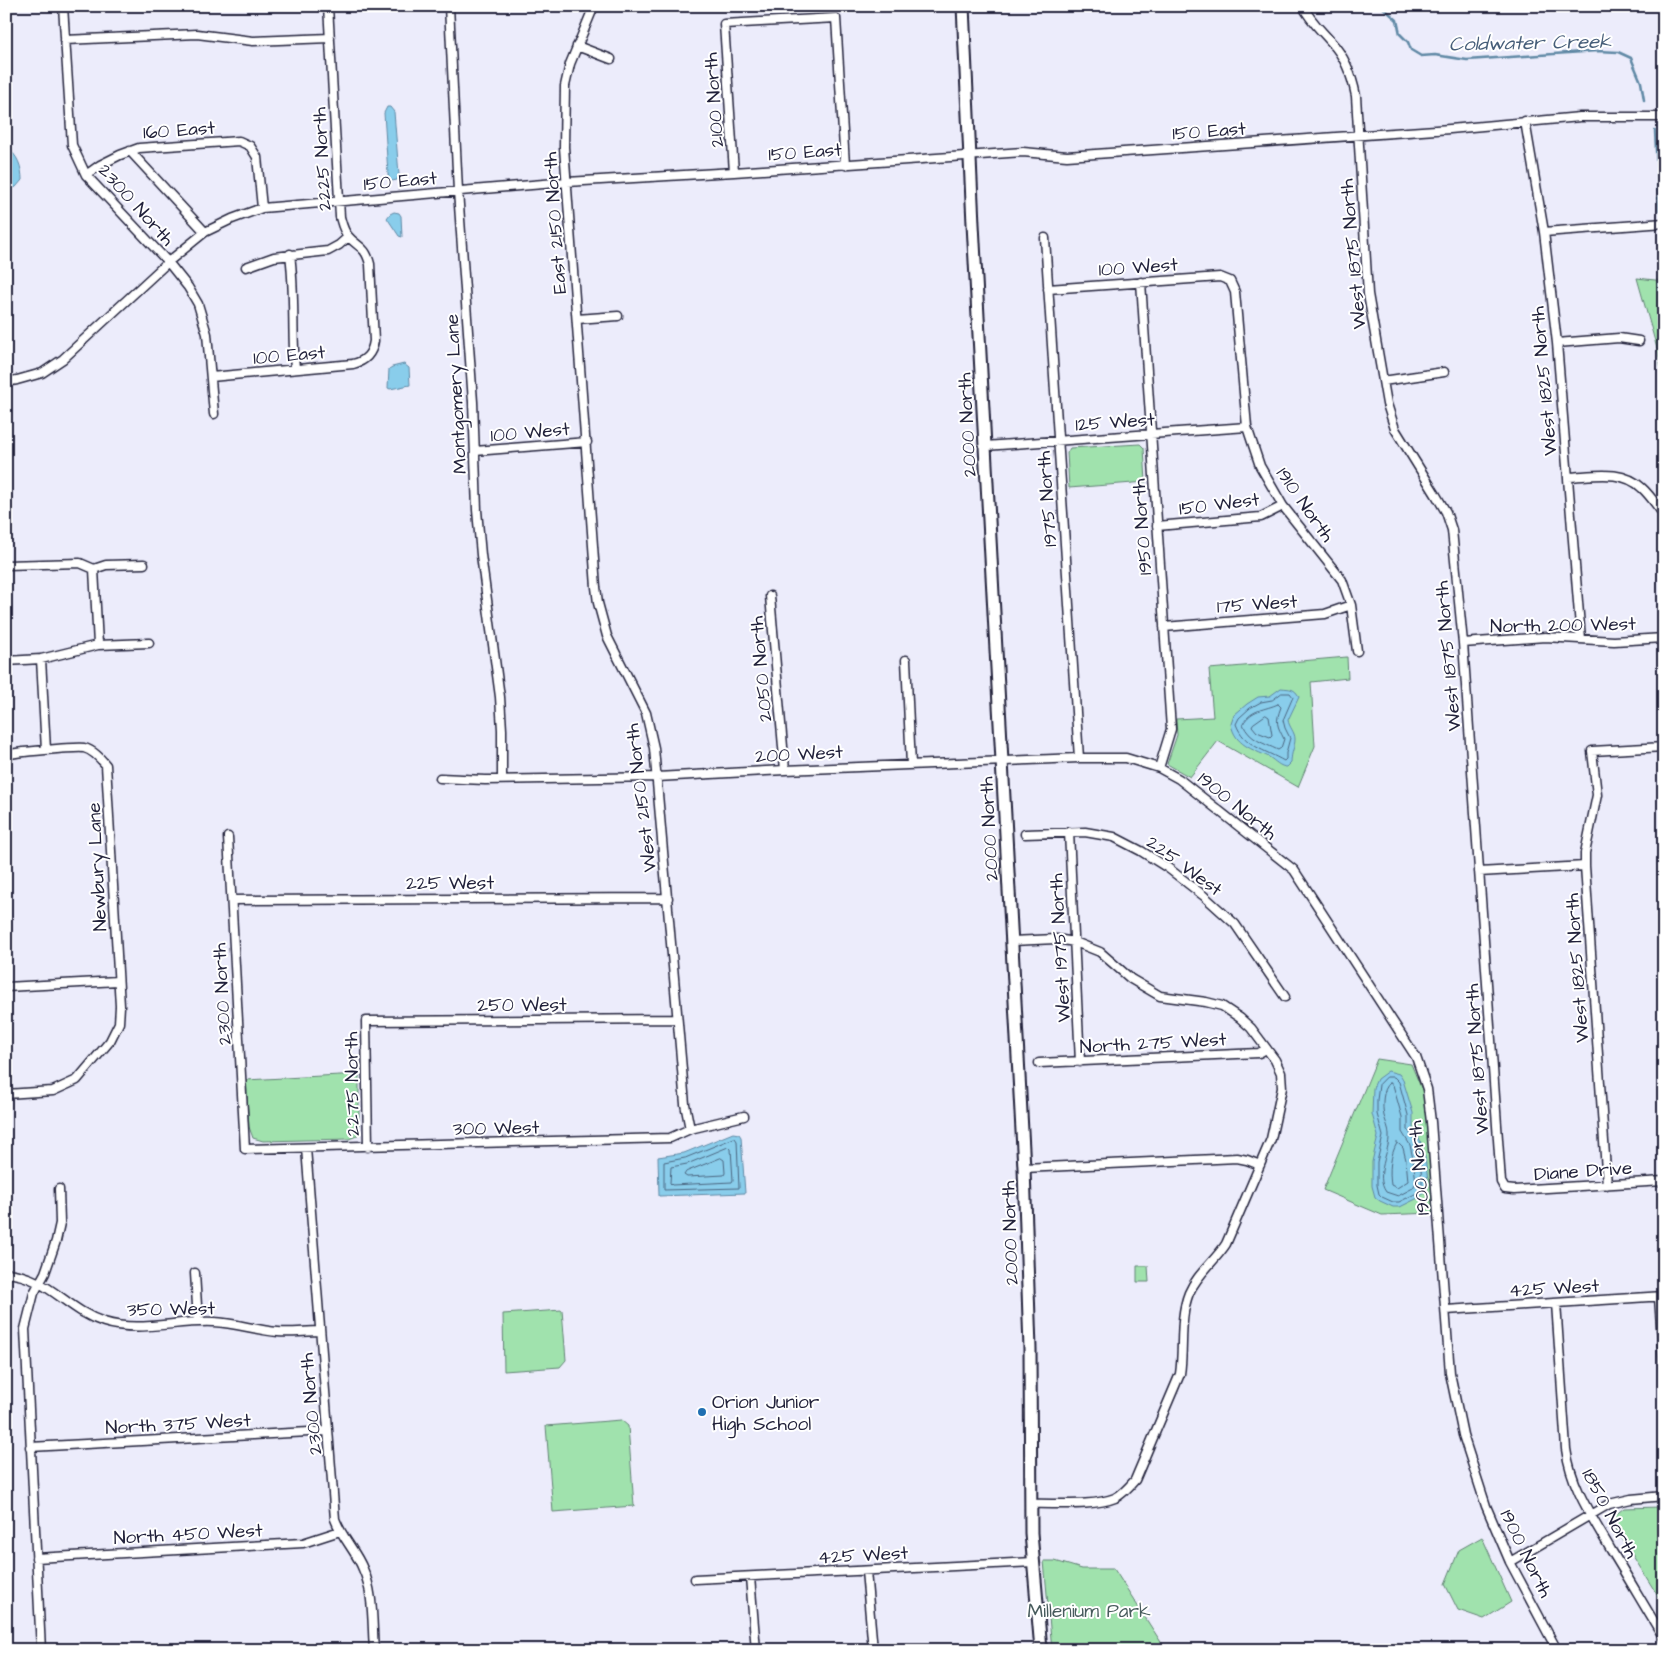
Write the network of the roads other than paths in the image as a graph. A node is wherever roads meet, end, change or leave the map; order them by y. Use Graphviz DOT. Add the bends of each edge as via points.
graph roads {
  1 [pos="63,6"];
  2 [pos="328,6"];
  3 [pos="449,6"];
  4 [pos="594,6"];
  5 [pos="963,6"];
  6 [pos="1303,6"];
  7 [pos="330,38"];
  8 [pos="65,40"];
  9 [pos="577,46"];
  10 [pos="610,59"];
  11 [pos="1664,117"];
  12 [pos="1525,121"];
  13 [pos="1359,136"];
  14 [pos="130,151"];
  15 [pos="970,156"];
  16 [pos="845,165"];
  17 [pos="734,172"];
  18 [pos="86,175"];
  19 [pos="566,182"];
  20 [pos="458,191"];
  21 [pos="339,201"];
  22 [pos="262,208"];
  23 [pos="1664,224"];
  24 [pos="205,232"];
  25 [pos="1544,232"];
  26 [pos="348,237"];
  27 [pos="1045,238"];
  28 [pos="290,254"];
  29 [pos="168,262"];
  30 [pos="246,267"];
  31 [pos="1230,281"];
  32 [pos="1140,282"];
  33 [pos="1048,288"];
  34 [pos="618,316"];
  35 [pos="577,319"];
  36 [pos="1639,341"];
  37 [pos="1557,343"];
  38 [pos="295,369"];
  39 [pos="1444,372"];
  40 [pos="211,377"];
  41 [pos="1383,381"];
  42 [pos="6,382"];
  43 [pos="214,414"];
  44 [pos="1247,427"];
  45 [pos="1151,434"];
  46 [pos="1058,441"];
  47 [pos="587,442"];
  48 [pos="985,446"];
  49 [pos="475,452"];
  50 [pos="1568,477"];
  51 [pos="1283,506"];
  52 [pos="1664,515"];
  53 [pos="1157,526"];
  54 [pos="144,564"];
  55 [pos="6,565"];
  56 [pos="94,569"];
  57 [pos="770,596"];
  58 [pos="1350,605"];
  59 [pos="1164,627"];
  60 [pos="1664,638"];
  61 [pos="1581,639"];
  62 [pos="150,643"];
  63 [pos="1463,643"];
  64 [pos="98,645"];
  65 [pos="1357,651"];
  66 [pos="42,659"];
  67 [pos="906,660"];
  68 [pos="6,661"];
  69 [pos="1664,747"];
  70 [pos="46,750"];
  71 [pos="6,755"];
  72 [pos="1079,758"];
  73 [pos="1002,761"];
  74 [pos="911,765"];
  75 [pos="1159,768"];
  76 [pos="785,770"];
  77 [pos="657,777"];
  78 [pos="440,778"];
  79 [pos="502,779"];
  80 [pos="1069,832"];
  81 [pos="1025,834"];
  82 [pos="228,837"];
  83 [pos="1585,866"];
  84 [pos="1479,872"];
  85 [pos="668,898"];
  86 [pos="232,900"];
  87 [pos="1012,941"];
  88 [pos="1074,942"];
  89 [pos="118,981"];
  90 [pos="6,987"];
  91 [pos="1285,997"];
  92 [pos="677,1019"];
  93 [pos="366,1021"];
  94 [pos="1266,1048"];
  95 [pos="1080,1062"];
  96 [pos="1039,1063"];
  97 [pos="6,1094"];
  98 [pos="744,1116"];
  99 [pos="690,1129"];
  100 [pos="368,1147"];
  101 [pos="306,1148"];
  102 [pos="245,1150"];
  103 [pos="1260,1165"];
  104 [pos="1024,1168"];
  105 [pos="1664,1181"];
  106 [pos="1607,1184"];
  107 [pos="59,1189"];
  108 [pos="1505,1189"];
  109 [pos="6,1273"];
  110 [pos="195,1274"];
  111 [pos="40,1282"];
  112 [pos="1661,1296"];
  113 [pos="1556,1303"];
  114 [pos="1446,1310"];
  115 [pos="198,1322"];
  116 [pos="320,1330"];
  117 [pos="1664,1370"];
  118 [pos="328,1431"];
  119 [pos="30,1447"];
  120 [pos="1664,1496"];
  121 [pos="1030,1504"];
  122 [pos="1590,1514"];
  123 [pos="340,1531"];
  124 [pos="36,1558"];
  125 [pos="1033,1562"];
  126 [pos="1510,1562"];
  127 [pos="866,1571"];
  128 [pos="750,1577"];
  129 [pos="695,1580"];
  130 [pos="1664,1620"];
  131 [pos="1656,1626"];
  132 [pos="1664,1638"];
  133 [pos="40,1650"];
  134 [pos="374,1650"];
  135 [pos="756,1650"];
  136 [pos="873,1650"];
  137 [pos="1041,1650"];
  138 [pos="1557,1650"];
  1 -- 8 [label="street, 2300 North"];
  2 -- 7 [label="street, 2225 North"];
  3 -- 20 [label="street, Montgomery Lane"];
  4 -- 9 [label="street, East 2150 North"];
  5 -- 15 [label="street, 2000 North"];
  6 -- 13 [label="street" via="1346,62 1356,96"];
  7 -- 8 [label="street" via="253,41 197,34"];
  7 -- 21 [label="street, 2225 North"];
  8 -- 18 [label="street, 2300 North" via="72,145"];
  9 -- 10 [label="street"];
  9 -- 19 [label="street, East 2150 North" via="565,86"];
  11 -- 12 [label="street, 150 East"];
  12 -- 13 [label="street, 150 East"];
  12 -- 25 [label="street, West 1825 North"];
  13 -- 15 [label="street, 150 East" via="1067,156 1023,152"];
  13 -- 41 [label="street, West 1875 North" via="1368,294"];
  14 -- 18 [label="street, 160 East"];
  14 -- 22 [label="street, 160 East" via="147,146 239,141 250,146 257,157"];
  14 -- 24 [label="street"];
  15 -- 16 [label="street, 150 East"];
  15 -- 48 [label="street, 2000 North"];
  16 -- 17 [label="street, 150 East"];
  16 -- 17 [label="street, 2100 North" via="836,18 724,24"];
  17 -- 19 [label="street, 150 East"];
  18 -- 29 [label="street, 2300 North"];
  19 -- 20 [label="street, 150 East"];
  19 -- 35 [label="street, East 2150 North"];
  20 -- 21 [label="street, 150 East"];
  20 -- 49 [label="street, Montgomery Lane"];
  21 -- 22 [label="street, 150 East"];
  21 -- 26 [label="street, 2225 North" via="342,228"];
  22 -- 24 [label="street, 150 East"];
  23 -- 25 [label="street"];
  24 -- 29 [label="street, 150 East"];
  25 -- 37 [label="street, West 1825 North"];
  26 -- 28 [label="street" via="328,251"];
  26 -- 38 [label="street, 100 East" via="362,247 370,264 372,350 368,357 353,364"];
  27 -- 33 [label="street, 1975 North"];
  28 -- 30 [label="street"];
  28 -- 38 [label="street"];
  29 -- 40 [label="street, 2300 North" via="198,304 207,334"];
  29 -- 42 [label="street, 150 East" via="63,359 42,373"];
  31 -- 32 [label="street, 100 West" via="1220,277"];
  31 -- 44 [label="street, 1910 North" via="1235,292"];
  32 -- 33 [label="street, 100 West"];
  32 -- 45 [label="street, 1950 North"];
  33 -- 46 [label="street, 1975 North"];
  34 -- 35 [label="street"];
  35 -- 47 [label="street, East 2150 North"];
  36 -- 37 [label="street" via="1619,338"];
  37 -- 50 [label="street, West 1825 North"];
  38 -- 40 [label="street, 100 East"];
  39 -- 41 [label="street"];
  40 -- 43 [label="street, 2300 North"];
  41 -- 63 [label="street, West 1875 North" via="1395,429 1446,512 1452,530"];
  44 -- 45 [label="street, 125 West"];
  44 -- 51 [label="street, 1910 North" via="1260,466"];
  45 -- 46 [label="street, 125 West"];
  45 -- 53 [label="street, 1950 North"];
  46 -- 48 [label="street, 125 West"];
  46 -- 72 [label="street, 1975 North"];
  47 -- 49 [label="street, 100 West"];
  47 -- 77 [label="street, West 2150 North" via="598,603 606,636 646,713"];
  48 -- 73 [label="street, 2000 North"];
  49 -- 79 [label="street, Montgomery Lane" via="480,541 500,697"];
  50 -- 52 [label="street" via="1614,475 1629,478 1643,488"];
  50 -- 61 [label="street, West 1825 North"];
  51 -- 53 [label="street, 150 West" via="1261,517"];
  51 -- 58 [label="street, 1910 North" via="1342,580"];
  53 -- 59 [label="street, 1950 North"];
  54 -- 56 [label="street"];
  55 -- 56 [label="street" via="80,562"];
  56 -- 64 [label="street"];
  57 -- 76 [label="street, 2050 North"];
  58 -- 59 [label="street, 175 West" via="1324,614"];
  58 -- 65 [label="street, 1910 North"];
  59 -- 75 [label="street, 1950 North" via="1171,729"];
  60 -- 61 [label="street, North 200 West"];
  61 -- 63 [label="street, North 200 West" via="1545,637"];
  62 -- 64 [label="street"];
  63 -- 84 [label="street, West 1875 North"];
  64 -- 66 [label="street"];
  66 -- 68 [label="street"];
  66 -- 70 [label="street"];
  67 -- 74 [label="street"];
  69 -- 83 [label="street, West 1825 North" via="1592,751 1597,795"];
  70 -- 71 [label="street"];
  70 -- 89 [label="street, Newbury Lane" via="85,748 98,755 106,765"];
  72 -- 73 [label="street, 200 West"];
  72 -- 75 [label="street, 200 West" via="1126,758"];
  73 -- 74 [label="street, 200 West"];
  73 -- 87 [label="street, 2000 North"];
  74 -- 76 [label="street, 200 West"];
  75 -- 114 [label="street, 1900 North" via="1179,779 1294,870 1416,1057 1427,1089 1431,1122"];
  76 -- 77 [label="street, 200 West"];
  77 -- 79 [label="street, 200 West"];
  77 -- 85 [label="street, West 2150 North"];
  78 -- 79 [label="street, 200 West"];
  80 -- 81 [label="street, 225 West"];
  80 -- 88 [label="street, West 1975 North"];
  80 -- 91 [label="street, 225 West" via="1114,837 1168,868 1235,924"];
  82 -- 86 [label="street, 2300 North"];
  83 -- 84 [label="street"];
  83 -- 106 [label="street, West 1825 North"];
  84 -- 108 [label="street, West 1875 North" via="1501,1182"];
  85 -- 86 [label="street, 225 West"];
  85 -- 92 [label="street, West 2150 North"];
  86 -- 102 [label="street, 2300 North"];
  87 -- 88 [label="street" via="1056,939"];
  87 -- 104 [label="street, 2000 North"];
  88 -- 94 [label="street" via="1100,952 1131,979 1160,996 1222,1006 1251,1028"];
  88 -- 95 [label="street, West 1975 North"];
  89 -- 90 [label="street"];
  89 -- 97 [label="street, Newbury Lane" via="119,1023 110,1041 77,1080 52,1091"];
  92 -- 93 [label="street, 250 West"];
  92 -- 99 [label="street, West 2150 North"];
  93 -- 100 [label="street, 2275 North"];
  94 -- 95 [label="street, North 275 West" via="1259,1053"];
  94 -- 103 [label="street" via="1281,1073 1282,1088 1271,1139"];
  95 -- 96 [label="street, North 275 West"];
  98 -- 99 [label="street, 300 West"];
  99 -- 100 [label="street, 300 West" via="670,1138"];
  100 -- 101 [label="street, 300 West"];
  101 -- 102 [label="street, 300 West"];
  101 -- 116 [label="street, 2300 North"];
  103 -- 104 [label="street" via="1237,1158"];
  103 -- 121 [label="street" via="1226,1244 1189,1292 1182,1322 1180,1374 1135,1480 1116,1497 1101,1502"];
  104 -- 121 [label="street, 2000 North" via="1030,1339"];
  105 -- 106 [label="street, Diane Drive"];
  106 -- 108 [label="street, Diane Drive"];
  107 -- 111 [label="street" via="60,1222 46,1273"];
  109 -- 111 [label="street, 350 West"];
  110 -- 115 [label="street"];
  111 -- 115 [label="street, 350 West" via="90,1317 114,1325"];
  111 -- 119 [label="street" via="25,1329"];
  112 -- 113 [label="street, 425 West"];
  112 -- 117 [label="street"];
  113 -- 114 [label="street, 425 West"];
  113 -- 122 [label="street, 1850 North" via="1568,1466"];
  114 -- 126 [label="street, 1900 North" via="1450,1373 1463,1435 1486,1506"];
  115 -- 116 [label="street, 350 West" via="276,1332"];
  116 -- 118 [label="street, 2300 North"];
  118 -- 119 [label="street, North 375 West"];
  118 -- 123 [label="street, 2300 North" via="335,1519"];
  119 -- 124 [label="street"];
  120 -- 122 [label="street" via="1609,1504"];
  121 -- 125 [label="street, 2000 North"];
  122 -- 126 [label="street"];
  122 -- 131 [label="street, 1850 North"];
  123 -- 124 [label="street, North 450 West" via="303,1543"];
  123 -- 134 [label="street, 2300 North" via="368,1581"];
  124 -- 133 [label="street"];
  125 -- 127 [label="street, 425 West"];
  125 -- 137 [label="street, 2000 North"];
  126 -- 138 [label="street, 1900 North"];
  127 -- 128 [label="street, 425 West"];
  127 -- 136 [label="street"];
  128 -- 129 [label="street, 425 West"];
  128 -- 135 [label="street"];
  130 -- 131 [label="street"];
  131 -- 132 [label="street, 1850 North"];
}
